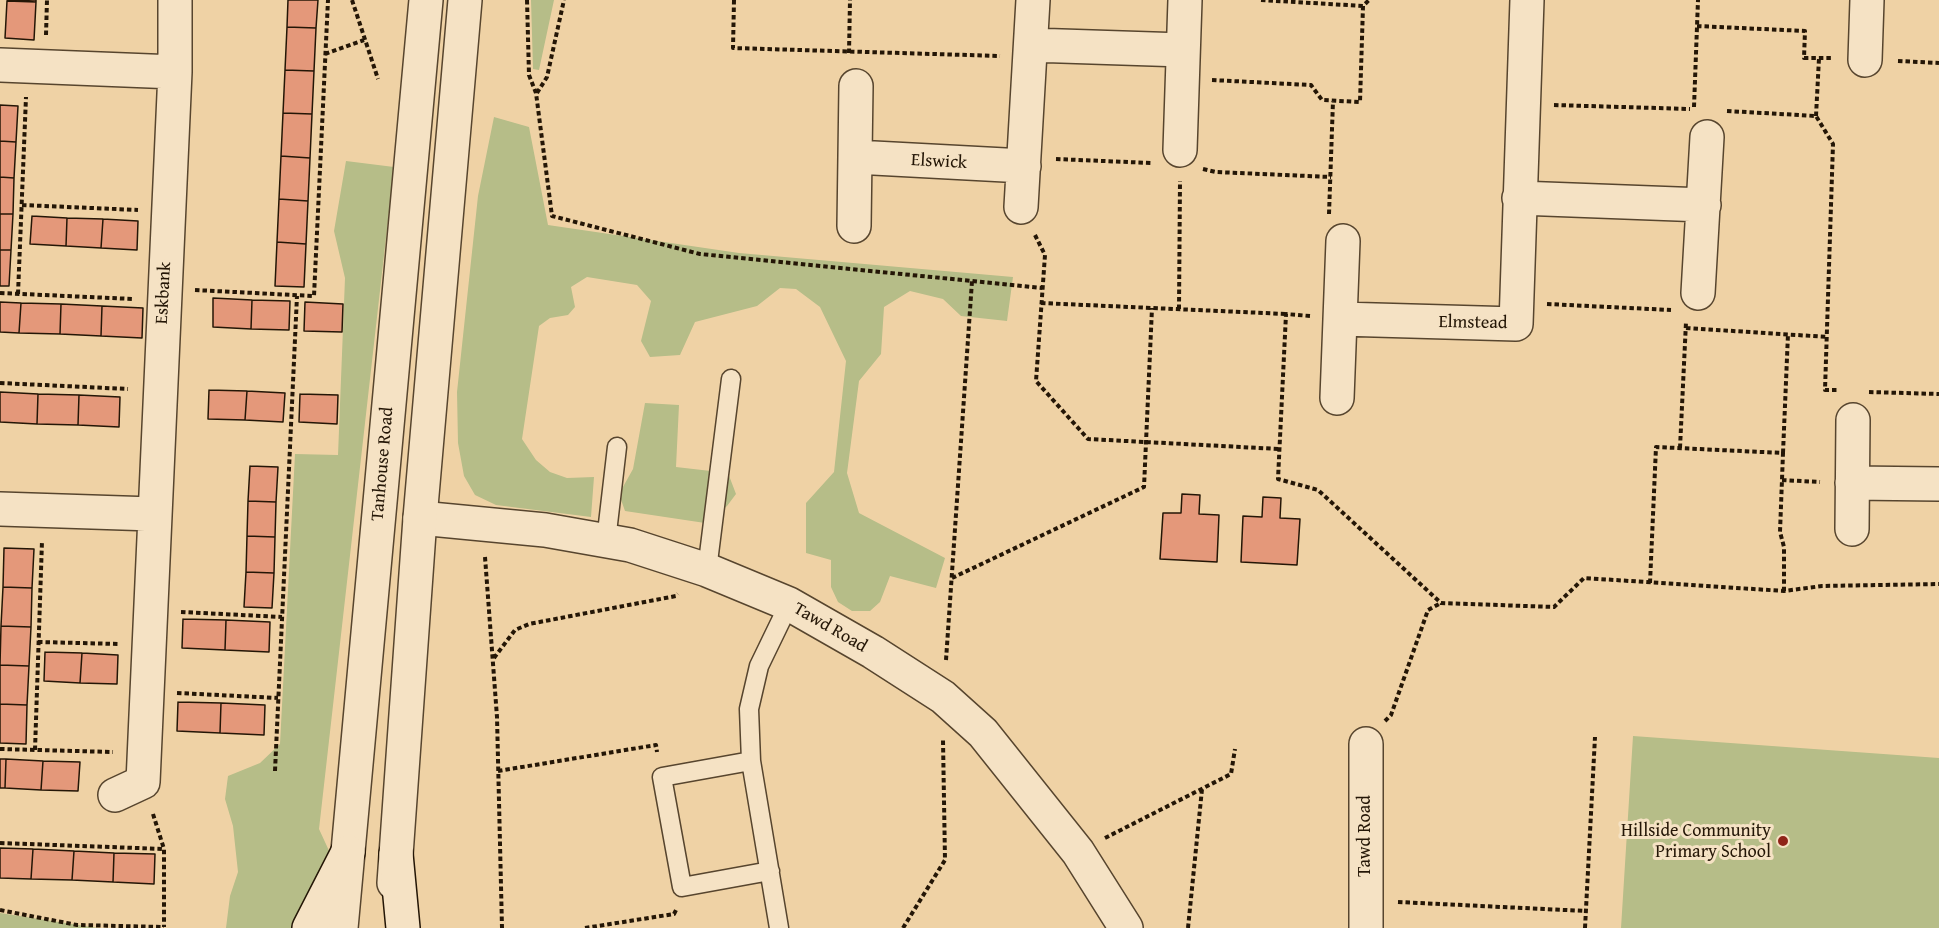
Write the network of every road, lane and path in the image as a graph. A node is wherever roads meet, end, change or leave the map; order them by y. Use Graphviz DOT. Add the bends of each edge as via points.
graph roads {
  1 [pos="175,0"];
  2 [pos="328,0"];
  3 [pos="352,0"];
  4 [pos="426,0"];
  5 [pos="465,0"];
  6 [pos="527,0"];
  7 [pos="564,0"];
  8 [pos="734,0"];
  9 [pos="850,0"];
  10 [pos="1033,0"];
  11 [pos="1185,0"];
  12 [pos="1261,0"];
  13 [pos="1369,0"];
  14 [pos="1527,0"];
  15 [pos="1698,0"];
  16 [pos="1867,0"];
  17 [pos="1363,6"];
  18 [pos="1697,26"];
  19 [pos="364,40"];
  20 [pos="849,51"];
  21 [pos="1031,51"];
  22 [pos="325,54"];
  23 [pos="1819,58"];
  24 [pos="1865,60"];
  25 [pos="1939,63"];
  26 [pos="1183,64"];
  27 [pos="14,65"];
  28 [pos="175,72"];
  29 [pos="378,79"];
  30 [pos="856,86"];
  31 [pos="536,93"];
  32 [pos="1333,101"];
  33 [pos="1523,104"];
  34 [pos="1816,116"];
  35 [pos="1712,124"];
  36 [pos="1180,150"];
  37 [pos="855,157"];
  38 [pos="1024,166"];
  39 [pos="1519,198"];
  40 [pos="22,205"];
  41 [pos="1704,205"];
  42 [pos="1022,207"];
  43 [pos="168,212"];
  44 [pos="854,226"];
  45 [pos="1343,241"];
  46 [pos="972,281"];
  47 [pos="1042,288"];
  48 [pos="0,293"];
  49 [pos="18,294"];
  50 [pos="164,294"];
  51 [pos="297,296"];
  52 [pos="1041,303"];
  53 [pos="1516,303"];
  54 [pos="1152,308"];
  55 [pos="1686,308"];
  56 [pos="1179,309"];
  57 [pos="1286,314"];
  58 [pos="1340,319"];
  59 [pos="1686,328"];
  60 [pos="1788,334"];
  61 [pos="1828,337"];
  62 [pos="731,379"];
  63 [pos="0,383"];
  64 [pos="159,390"];
  65 [pos="1939,394"];
  66 [pos="1337,398"];
  67 [pos="1854,401"];
  68 [pos="1146,442"];
  69 [pos="617,447"];
  70 [pos="1280,448"];
  71 [pos="1680,448"];
  72 [pos="1783,453"];
  73 [pos="1782,480"];
  74 [pos="1852,483"];
  75 [pos="1939,484"];
  76 [pos="0,509"];
  77 [pos="43,511"];
  78 [pos="153,514"];
  79 [pos="420,518"];
  80 [pos="479,524"];
  81 [pos="1852,529"];
  82 [pos="606,541"];
  83 [pos="704,569"];
  84 [pos="951,578"];
  85 [pos="1650,583"];
  86 [pos="1939,584"];
  87 [pos="1784,591"];
  88 [pos="1441,603"];
  89 [pos="789,604"];
  90 [pos="150,610"];
  91 [pos="282,617"];
  92 [pos="38,642"];
  93 [pos="148,645"];
  94 [pos="493,658"];
  95 [pos="147,692"];
  96 [pos="943,697"];
  97 [pos="278,698"];
  98 [pos="1595,737"];
  99 [pos="1366,744"];
  100 [pos="0,749"];
  101 [pos="1235,749"];
  102 [pos="34,750"];
  103 [pos="751,761"];
  104 [pos="275,771"];
  105 [pos="498,771"];
  106 [pos="134,777"];
  107 [pos="662,777"];
  108 [pos="1202,789"];
  109 [pos="0,843"];
  110 [pos="164,849"];
  111 [pos="348,852"];
  112 [pos="1078,852"];
  113 [pos="396,854"];
  114 [pos="770,871"];
  115 [pos="682,887"];
  116 [pos="0,910"];
  117 [pos="1586,911"];
  118 [pos="1365,914"];
  119 [pos="164,928"];
  120 [pos="309,928"];
  121 [pos="341,928"];
  122 [pos="390,928"];
  123 [pos="403,928"];
  124 [pos="502,928"];
  125 [pos="585,928"];
  126 [pos="779,928"];
  127 [pos="903,928"];
  128 [pos="1126,928"];
  129 [pos="1188,928"];
  130 [pos="1585,928"];
  1 -- 28 [label="street, Eskbank"];
  2 -- 22 [label="path"];
  3 -- 19 [label="path"];
  4 -- 111 [label="street, Tanhouse Road"];
  5 -- 79 [label="street"];
  6 -- 31 [label="path" via="529,75"];
  7 -- 31 [label="path" via="547,77"];
  8 -- 20 [label="path" via="733,48"];
  9 -- 20 [label="path"];
  10 -- 21 [label="street"];
  11 -- 26 [label="street"];
  12 -- 17 [label="path"];
  13 -- 17 [label="path"];
  14 -- 33 [label="street, Elmstead"];
  15 -- 18 [label="path"];
  16 -- 24 [label="street"];
  17 -- 32 [label="path" via="1360,102"];
  18 -- 23 [label="path" via="1805,31 1804,58"];
  18 -- 33 [label="path" via="1694,110"];
  19 -- 22 [label="path"];
  19 -- 29 [label="path"];
  20 -- 21 [label="path"];
  20 -- 30 [label="path"];
  21 -- 26 [label="street"];
  21 -- 38 [label="street"];
  22 -- 51 [label="path" via="314,296"];
  23 -- 24 [label="path"];
  23 -- 34 [label="path"];
  24 -- 25 [label="path"];
  26 -- 32 [label="path" via="1311,85 1322,100"];
  26 -- 36 [label="street"];
  27 -- 28 [label="street"];
  27 -- 40 [label="path"];
  28 -- 43 [label="street, Eskbank"];
  30 -- 37 [label="street"];
  31 -- 46 [label="path" via="552,216 700,254"];
  32 -- 45 [label="path" via="1329,220"];
  33 -- 39 [label="street, Elmstead"];
  34 -- 35 [label="path"];
  34 -- 61 [label="path" via="1833,144"];
  35 -- 41 [label="street"];
  36 -- 56 [label="path"];
  37 -- 38 [label="street, Elswick"];
  37 -- 44 [label="street"];
  38 -- 42 [label="street"];
  39 -- 41 [label="street"];
  39 -- 53 [label="street, Elmstead"];
  40 -- 43 [label="path"];
  40 -- 49 [label="path"];
  41 -- 55 [label="street"];
  42 -- 47 [label="path" via="1045,255"];
  43 -- 50 [label="street, Eskbank"];
  45 -- 58 [label="street"];
  46 -- 47 [label="path"];
  46 -- 84 [label="path"];
  47 -- 52 [label="path"];
  48 -- 49 [label="path"];
  49 -- 50 [label="path"];
  50 -- 51 [label="path"];
  50 -- 64 [label="street, Eskbank"];
  51 -- 91 [label="path"];
  52 -- 54 [label="path"];
  52 -- 68 [label="path" via="1036,381 1088,439"];
  53 -- 55 [label="path"];
  53 -- 58 [label="street, Elmstead" via="1516,324"];
  54 -- 56 [label="path"];
  54 -- 68 [label="path"];
  55 -- 59 [label="path"];
  56 -- 57 [label="path"];
  57 -- 58 [label="path"];
  57 -- 70 [label="path"];
  58 -- 66 [label="street"];
  59 -- 60 [label="path"];
  59 -- 71 [label="path"];
  60 -- 61 [label="path"];
  60 -- 72 [label="path"];
  61 -- 67 [label="path" via="1826,390"];
  62 -- 83 [label="lane"];
  63 -- 64 [label="path"];
  64 -- 78 [label="street, Eskbank"];
  65 -- 67 [label="path"];
  67 -- 74 [label="street"];
  68 -- 70 [label="path"];
  68 -- 84 [label="path" via="1144,487"];
  69 -- 82 [label="lane"];
  70 -- 88 [label="path" via="1278,479 1318,490"];
  71 -- 72 [label="path"];
  71 -- 85 [label="path" via="1656,447"];
  72 -- 73 [label="path"];
  73 -- 74 [label="path"];
  73 -- 87 [label="path"];
  74 -- 75 [label="street"];
  74 -- 81 [label="street"];
  76 -- 77 [label="street"];
  77 -- 78 [label="street"];
  77 -- 92 [label="path"];
  78 -- 90 [label="street, Eskbank"];
  79 -- 80 [label="street, Tawd Road"];
  79 -- 113 [label="street"];
  80 -- 82 [label="street, Tawd Road"];
  80 -- 94 [label="path" via="487,570"];
  82 -- 83 [label="street, Tawd Road"];
  83 -- 89 [label="street, Tawd Road"];
  83 -- 94 [label="path" via="676,596 529,624 515,630"];
  84 -- 96 [label="path"];
  85 -- 87 [label="path"];
  85 -- 88 [label="path" via="1584,578 1554,607"];
  86 -- 87 [label="path" via="1822,586"];
  88 -- 99 [label="path" via="1428,610 1391,715"];
  89 -- 96 [label="street, Tawd Road"];
  89 -- 103 [label="lane" via="759,666 749,709"];
  90 -- 91 [label="path"];
  90 -- 93 [label="street, Eskbank"];
  91 -- 97 [label="path"];
  92 -- 93 [label="path"];
  92 -- 102 [label="path"];
  93 -- 95 [label="street, Eskbank"];
  94 -- 105 [label="path"];
  95 -- 97 [label="path"];
  95 -- 106 [label="street, Eskbank"];
  96 -- 112 [label="street, Tawd Road" via="983,734"];
  96 -- 127 [label="path" via="945,860"];
  97 -- 104 [label="path"];
  98 -- 117 [label="path"];
  99 -- 118 [label="street, Tawd Road"];
  100 -- 102 [label="path"];
  101 -- 108 [label="path" via="1232,774"];
  102 -- 106 [label="path"];
  103 -- 107 [label="lane"];
  103 -- 114 [label="lane"];
  105 -- 107 [label="path" via="656,745"];
  105 -- 124 [label="path"];
  106 -- 110 [label="path"];
  107 -- 115 [label="lane"];
  108 -- 112 [label="path"];
  108 -- 129 [label="path"];
  109 -- 110 [label="path"];
  110 -- 119 [label="path"];
  111 -- 120 [label="street"];
  111 -- 121 [label="street, Tanhouse Road"];
  112 -- 128 [label="street, Tawd Road"];
  113 -- 122 [label="street"];
  113 -- 123 [label="street"];
  114 -- 115 [label="lane"];
  114 -- 126 [label="lane"];
  115 -- 125 [label="path" via="674,914"];
  116 -- 119 [label="path" via="77,925"];
  117 -- 118 [label="path"];
  117 -- 130 [label="path"];
}
